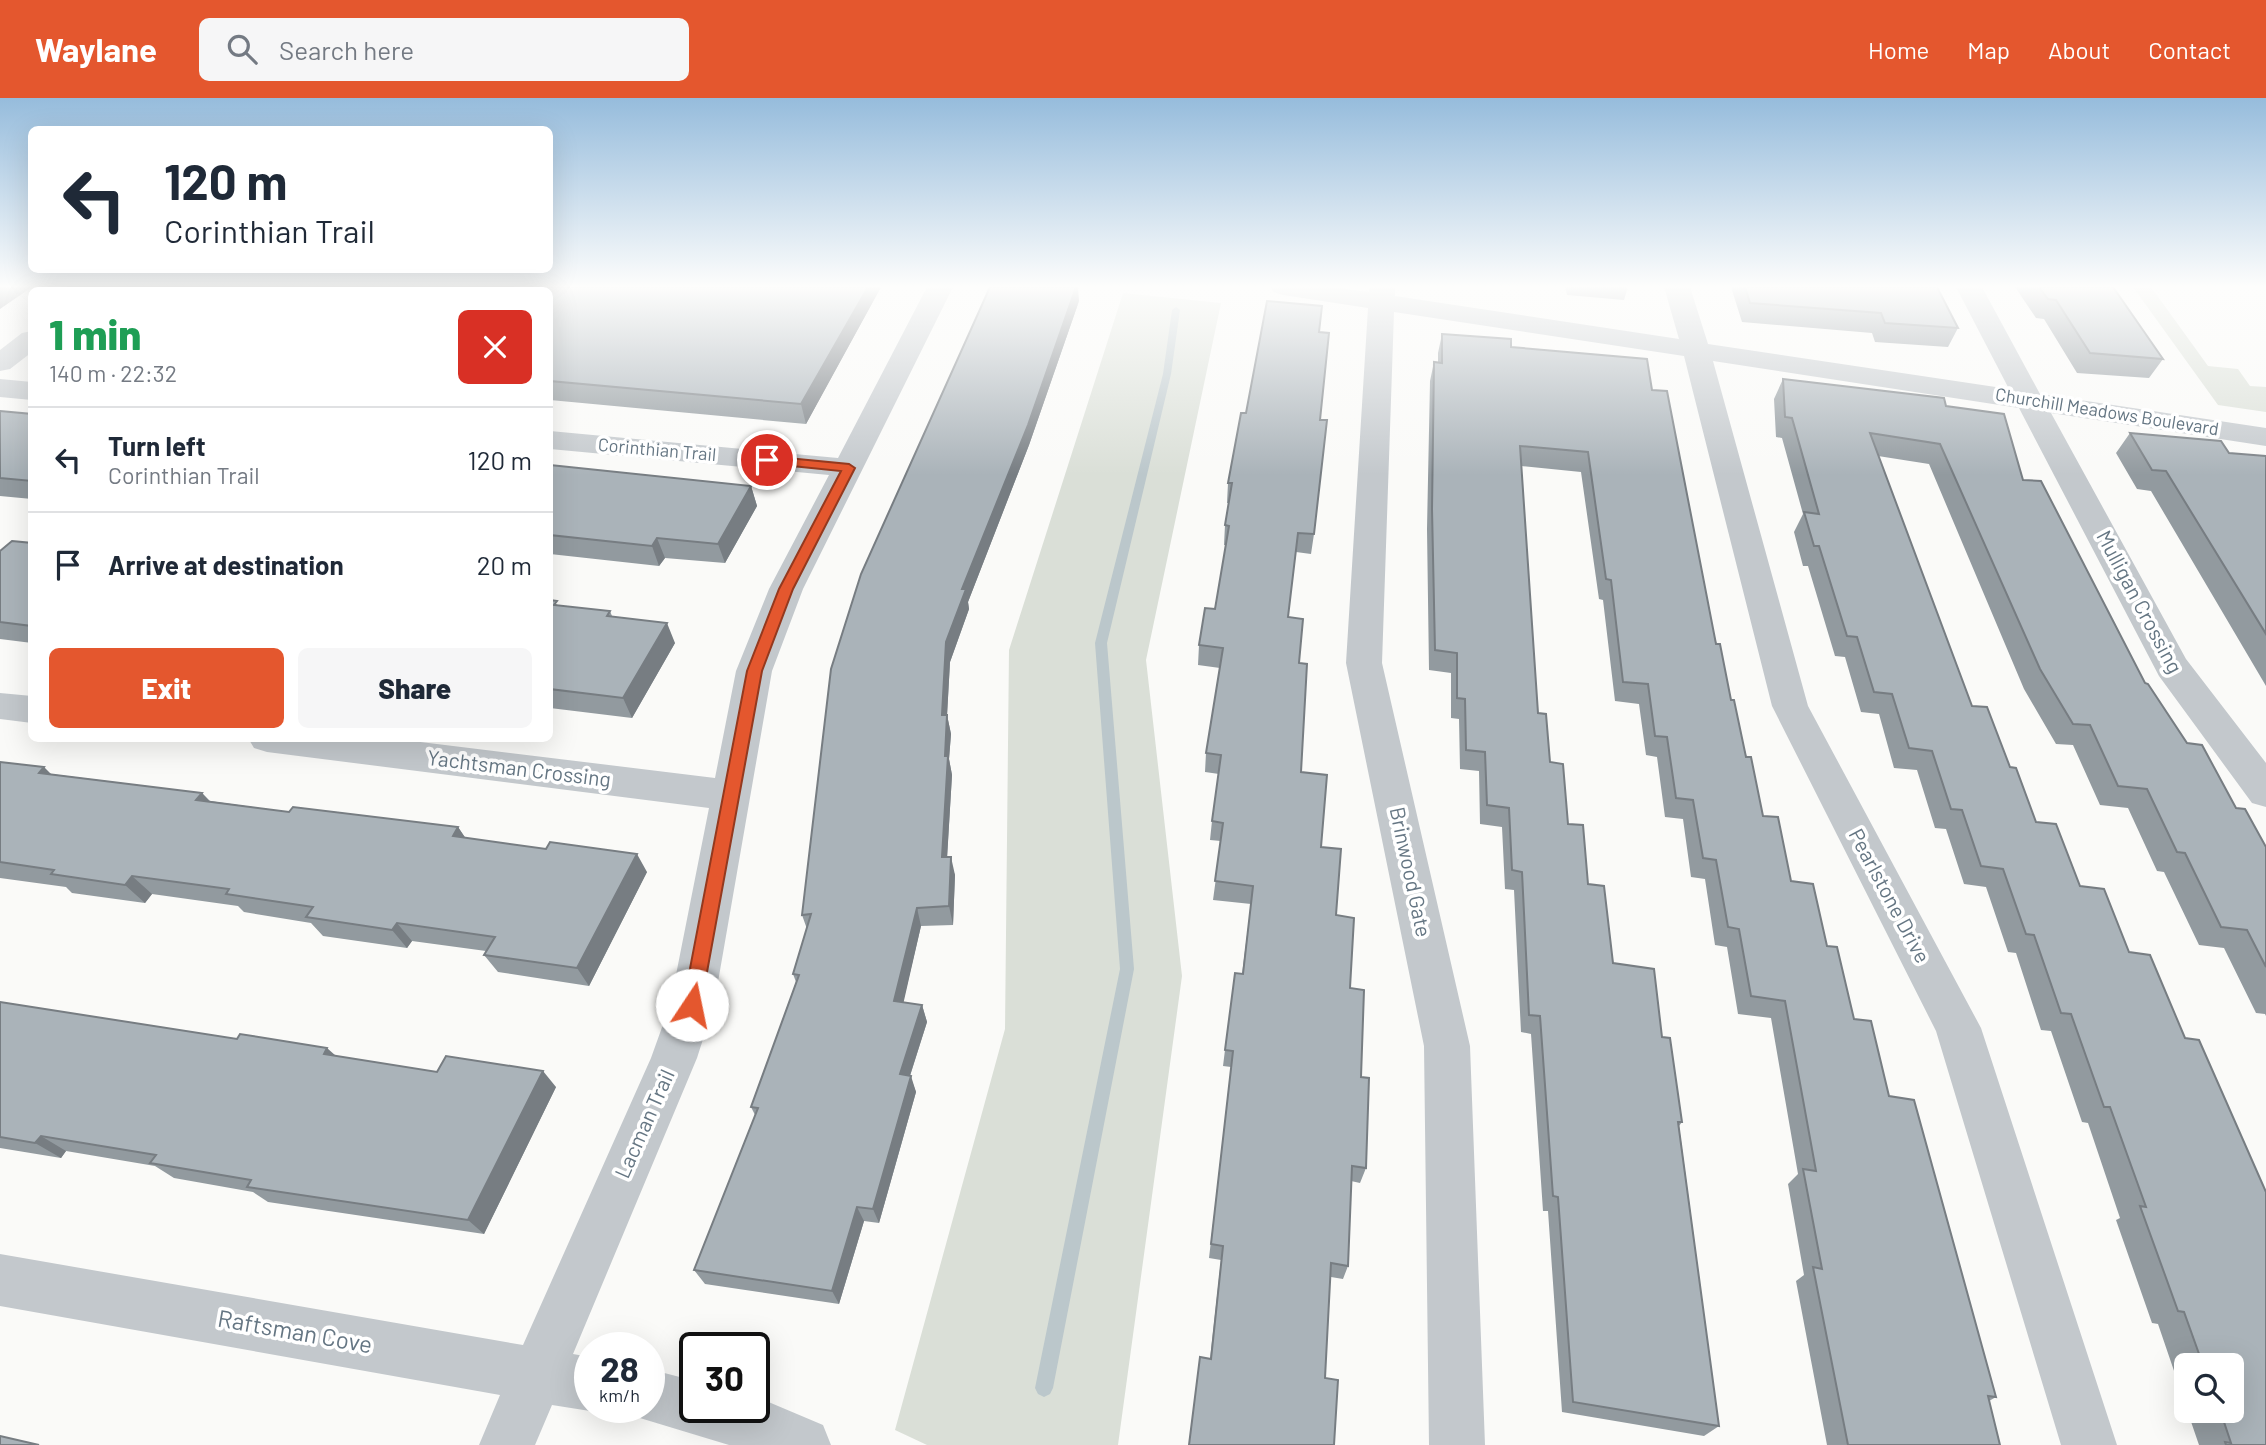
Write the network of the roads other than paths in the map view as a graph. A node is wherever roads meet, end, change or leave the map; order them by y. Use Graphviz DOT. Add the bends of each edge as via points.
graph roads {
  1 [pos="18,350"];
  2 [pos="908,350"];
  3 [pos="1379,350"];
  4 [pos="1695,350"];
  5 [pos="1707,350"];
  6 [pos="2003,350"];
  7 [pos="0,363"];
  8 [pos="0,388"];
  9 [pos="28,391"];
  10 [pos="2031,400"];
  11 [pos="2266,437"];
  12 [pos="553,439"];
  13 [pos="849,468"];
  14 [pos="0,706"];
  15 [pos="28,710"];
  16 [pos="299,742"];
  17 [pos="2266,792"];
  18 [pos="730,795"];
  19 [pos="0,1280"];
  20 [pos="537,1374"];
  21 [pos="574,1381"];
  22 [pos="665,1400"];
  23 [pos="507,1445"];
  24 [pos="803,1445"];
  25 [pos="1457,1445"];
  26 [pos="2089,1445"];
  1 -- 7 [label="street"];
  2 -- 13 [label="street, Lacman Trail"];
  3 -- 25 [label="street, Brinwood Gate" via="1364,663 1447,1046"];
  4 -- 26 [label="street, Pearlstone Drive" via="1790,706 1958,1028"];
  5 -- 10 [label="street, Churchill Meadows Boulevard"];
  6 -- 10 [label="street, Mulligan Crossing"];
  8 -- 9 [label="street"];
  10 -- 11 [label="street, Churchill Meadows Boulevard"];
  10 -- 17 [label="street, Mulligan Crossing" via="2172,667"];
  12 -- 13 [label="street, Corinthian Trail"];
  13 -- 18 [label="street, Lacman Trail" via="766,636 754,671"];
  14 -- 15 [label="street"];
  16 -- 18 [label="street, Yachtsman Crossing"];
  18 -- 20 [label="street, Lacman Trail" via="688,1018"];
  19 -- 20 [label="street, Raftsman Cove"];
  20 -- 21 [label="street, Raftsman Cove"];
  20 -- 23 [label="street, Lacman Trail"];
  22 -- 24 [label="street" via="766,1427"];
}
